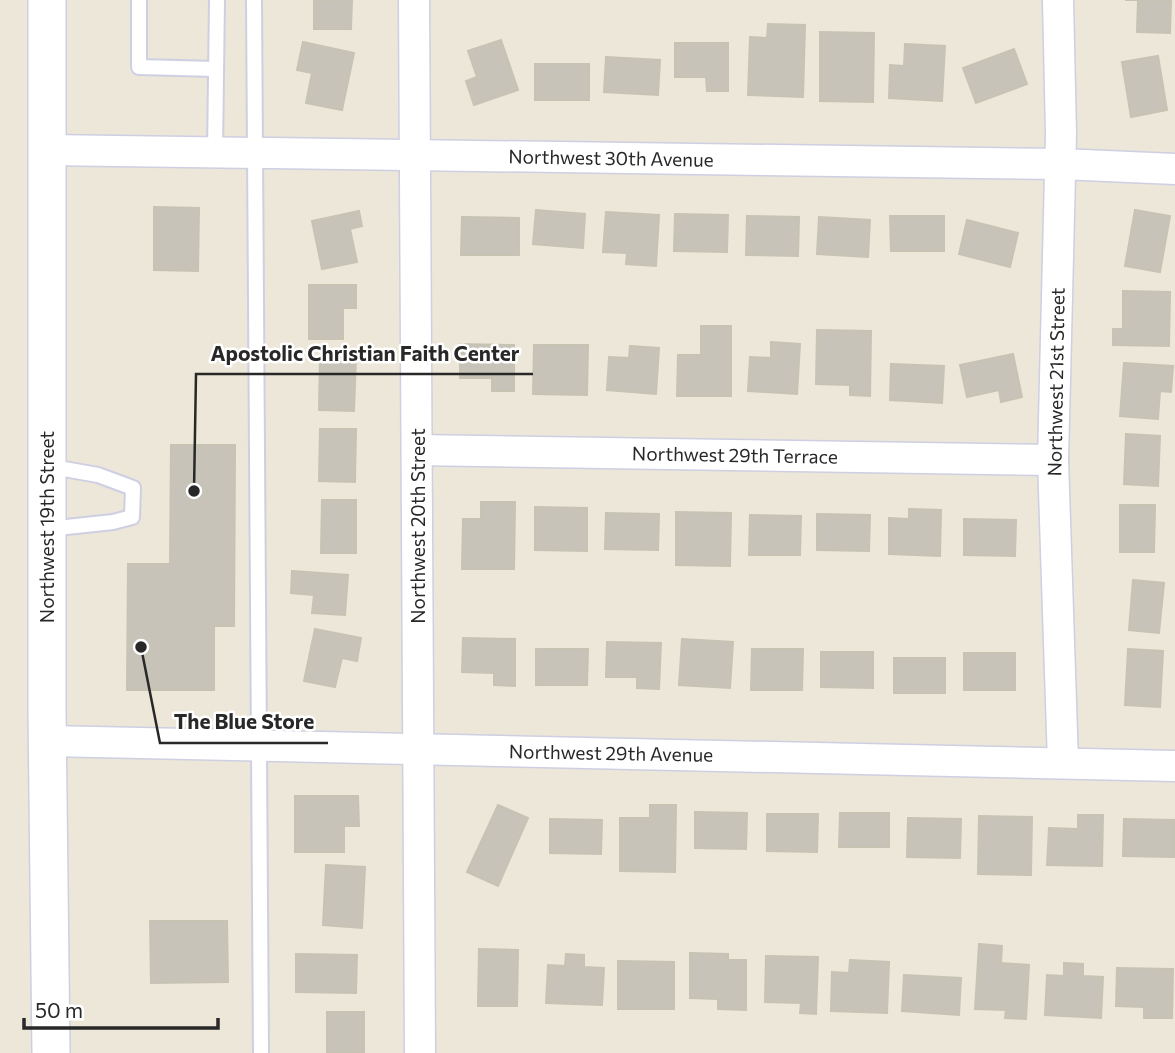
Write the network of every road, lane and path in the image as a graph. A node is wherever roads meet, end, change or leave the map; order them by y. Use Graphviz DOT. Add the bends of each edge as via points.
graph roads {
  1 [pos="47,0"];
  2 [pos="139,0"];
  3 [pos="217,0"];
  4 [pos="254,0"];
  5 [pos="414,0"];
  6 [pos="1058,0"];
  7 [pos="216,69"];
  8 [pos="46,150"];
  9 [pos="215,152"];
  10 [pos="256,153"];
  11 [pos="415,155"];
  12 [pos="1060,164"];
  13 [pos="1175,169"];
  14 [pos="417,450"];
  15 [pos="1053,460"];
  16 [pos="47,466"];
  17 [pos="47,529"];
  18 [pos="48,741"];
  19 [pos="260,745"];
  20 [pos="418,748"];
  21 [pos="1063,763"];
  22 [pos="1175,766"];
  23 [pos="51,1053"];
  24 [pos="261,1053"];
  25 [pos="420,1053"];
  1 -- 8 [label="street, Northwest 19th Street"];
  2 -- 7 [label="lane" via="139,67"];
  3 -- 7 [label="lane"];
  4 -- 10 [label="lane"];
  5 -- 11 [label="street, Northwest 20th Street"];
  6 -- 12 [label="street, Northwest 21st Street"];
  7 -- 9 [label="lane"];
  8 -- 9 [label="street, Northwest 30th Avenue"];
  8 -- 16 [label="street, Northwest 19th Street"];
  9 -- 10 [label="street, Northwest 30th Avenue"];
  10 -- 11 [label="street, Northwest 30th Avenue"];
  10 -- 19 [label="lane"];
  11 -- 12 [label="street, Northwest 30th Avenue"];
  11 -- 14 [label="street, Northwest 20th Street"];
  12 -- 13 [label="street, Northwest 30th Avenue"];
  12 -- 15 [label="street, Northwest 21st Street"];
  14 -- 15 [label="street, Northwest 29th Terrace"];
  14 -- 20 [label="street, Northwest 20th Street"];
  15 -- 21 [label="street, Northwest 21st Street"];
  16 -- 17 [label="street, Northwest 19th Street"];
  16 -- 17 [label="lane" via="99,475 133,488 132,517"];
  17 -- 18 [label="street, Northwest 19th Street"];
  18 -- 19 [label="street, Northwest 29th Avenue"];
  18 -- 23 [label="street, Northwest 19th Street"];
  19 -- 20 [label="street, Northwest 29th Avenue"];
  19 -- 24 [label="lane"];
  20 -- 21 [label="street, Northwest 29th Avenue"];
  20 -- 25 [label="street, Northwest 20th Street"];
  21 -- 22 [label="street, Northwest 29th Avenue"];
}
